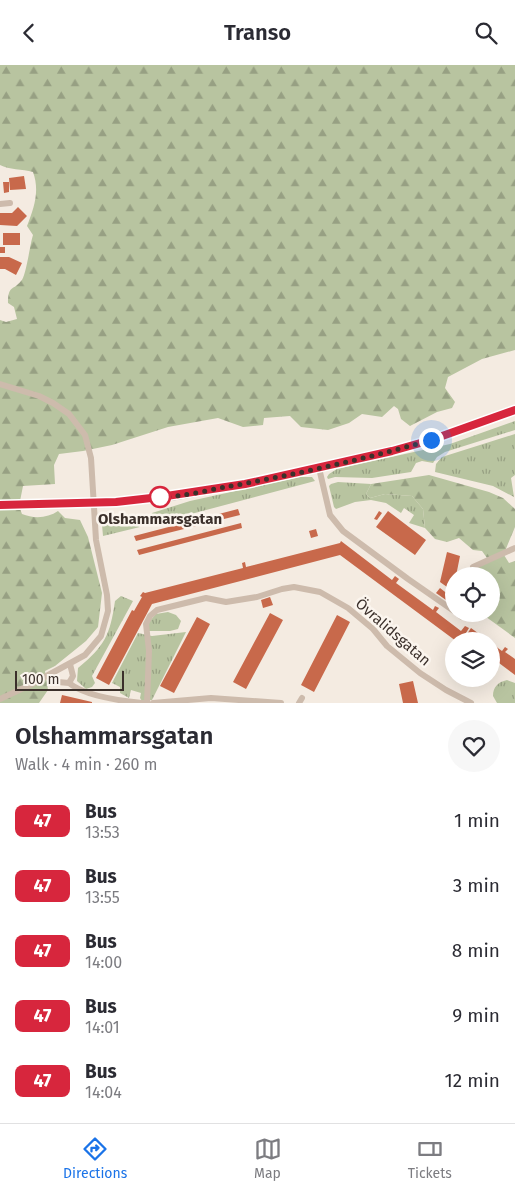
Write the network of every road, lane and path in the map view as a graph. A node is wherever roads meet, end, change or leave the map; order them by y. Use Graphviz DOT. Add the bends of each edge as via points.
graph roads {
  1 [pos="0,203"];
  2 [pos="10,203"];
  3 [pos="0,384"];
  4 [pos="515,410"];
  5 [pos="319,468"];
  6 [pos="94,503"];
  7 [pos="0,505"];
  8 [pos="515,548"];
  9 [pos="473,567"];
  10 [pos="445,605"];
  11 [pos="70,664"];
  12 [pos="51,674"];
  13 [pos="69,683"];
  14 [pos="0,699"];
  15 [pos="142,703"];
  16 [pos="148,703"];
  17 [pos="153,703"];
  18 [pos="281,703"];
  19 [pos="471,703"];
  1 -- 2 [label="street"];
  3 -- 6 [label="street" via="47,399 76,422 85,435 90,454"];
  4 -- 5 [label="street" via="431,440"];
  5 -- 6 [label="street" via="201,491"];
  5 -- 10 [label="street" via="330,515 344,531"];
  6 -- 7 [label="street"];
  6 -- 11 [label="street" via="96,540 108,595 108,611 101,636 85,655"];
  8 -- 9 [label="street"];
  11 -- 12 [label="street"];
  11 -- 13 [label="street" via="73,676"];
  12 -- 13 [label="street" via="58,683"];
  12 -- 14 [label="street"];
  13 -- 15 [label="street" via="86,692"];
  16 -- 19 [label="street, Övralidsgatan" via="146,624 157,610 206,598 226,602 257,597 294,587 320,592 348,608 420,673"];
  17 -- 18 [label="street" via="211,698"];
}
